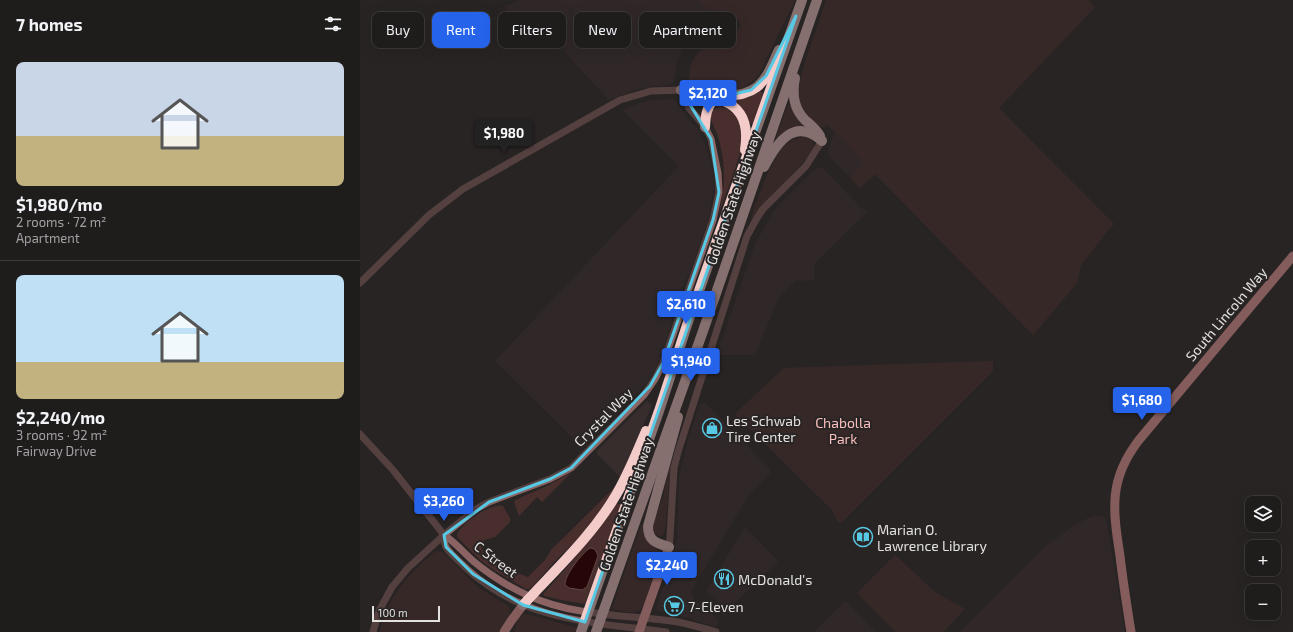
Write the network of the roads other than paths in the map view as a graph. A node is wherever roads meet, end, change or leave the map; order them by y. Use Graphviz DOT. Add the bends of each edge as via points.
graph roads {
  1 [pos="802,0"];
  2 [pos="817,0"];
  3 [pos="796,16"];
  4 [pos="798,56"];
  5 [pos="681,90"];
  6 [pos="718,98"];
  7 [pos="706,127"];
  8 [pos="822,140"];
  9 [pos="742,172"];
  10 [pos="746,203"];
  11 [pos="1293,256"];
  12 [pos="360,283"];
  13 [pos="703,331"];
  14 [pos="671,374"];
  15 [pos="360,434"];
  16 [pos="444,535"];
  17 [pos="669,547"];
  18 [pos="531,597"];
  19 [pos="523,605"];
  20 [pos="644,619"];
  21 [pos="640,630"];
  22 [pos="373,632"];
  23 [pos="504,632"];
  24 [pos="581,632"];
  25 [pos="596,632"];
  26 [pos="666,632"];
  27 [pos="716,632"];
  28 [pos="1131,632"];
  1 -- 3 [label="highway, Golden State Highway"];
  2 -- 4 [label="highway, Golden State Highway"];
  3 -- 6 [label="highway" via="762,82 745,93"];
  3 -- 9 [label="highway, Golden State Highway"];
  4 -- 8 [label="highway" via="793,89 795,104 801,116 814,127"];
  4 -- 10 [label="highway, Golden State Highway"];
  5 -- 6 [label="highway"];
  5 -- 7 [label="street, Crystal Way" via="689,108"];
  5 -- 12 [label="street" via="651,91 620,100 463,189 429,215"];
  6 -- 7 [label="highway" via="713,101 706,114"];
  6 -- 9 [label="highway" via="737,110 746,127 747,139"];
  7 -- 16 [label="street, Crystal Way" via="717,167 717,203 663,363 650,386 571,468 550,480 489,502 476,509"];
  8 -- 10 [label="highway" via="814,134 803,132 791,134 781,140 772,151"];
  8 -- 17 [label="street" via="806,166 763,209 747,238 678,452 674,468"];
  9 -- 14 [label="highway, Golden State Highway"];
  10 -- 13 [label="highway, Golden State Highway"];
  11 -- 28 [label="main road, South Lincoln Way" via="1139,440 1124,464 1117,485 1114,513"];
  13 -- 17 [label="highway" via="648,526 653,540"];
  13 -- 25 [label="highway, Golden State Highway"];
  14 -- 18 [label="highway" via="617,494 581,542"];
  14 -- 24 [label="highway, Golden State Highway"];
  15 -- 16 [label="street" via="393,470"];
  16 -- 18 [label="street, C Street" via="494,578"];
  16 -- 19 [label="street, C Street" via="446,547 473,574"];
  16 -- 22 [label="street, Crystal Way" via="408,568 392,588 379,611"];
  17 -- 20 [label="main road"];
  18 -- 19 [label="highway"];
  18 -- 20 [label="street, C Street" via="572,609"];
  19 -- 21 [label="street, C Street" via="569,619"];
  19 -- 23 [label="main road"];
  20 -- 21 [label="main road"];
  20 -- 27 [label="street, C Street" via="689,624"];
  21 -- 26 [label="street, C Street"];
}
